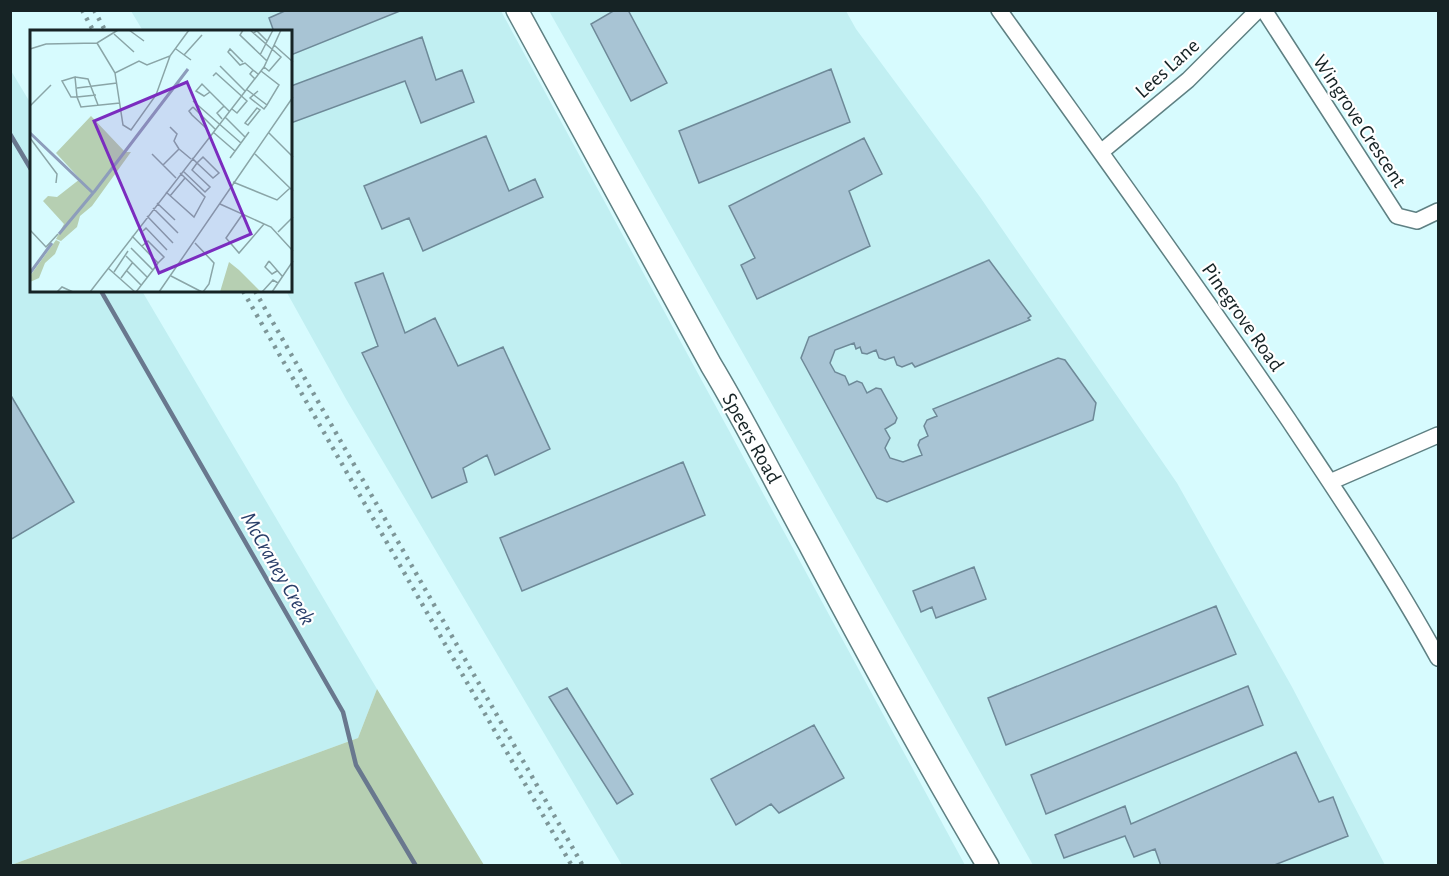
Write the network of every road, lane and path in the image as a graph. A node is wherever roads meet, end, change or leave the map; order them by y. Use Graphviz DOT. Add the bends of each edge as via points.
graph roads {
  1 [pos="517,10"];
  2 [pos="999,10"];
  3 [pos="1258,10"];
  4 [pos="1264,10"];
  5 [pos="1101,152"];
  6 [pos="1438,211"];
  7 [pos="1438,435"];
  8 [pos="1330,482"];
  9 [pos="1438,658"];
  10 [pos="987,866"];
  1 -- 10 [label="main road, Speers Road"];
  2 -- 5 [label="street, Pinegrove Road"];
  3 -- 5 [label="street, Lees Lane" via="1188,80"];
  4 -- 6 [label="street, Wingrove Crescent" via="1397,216 1417,221"];
  5 -- 8 [label="street, Pinegrove Road" via="1220,318"];
  7 -- 8 [label="street"];
  8 -- 9 [label="street, Pinegrove Road"];
}
